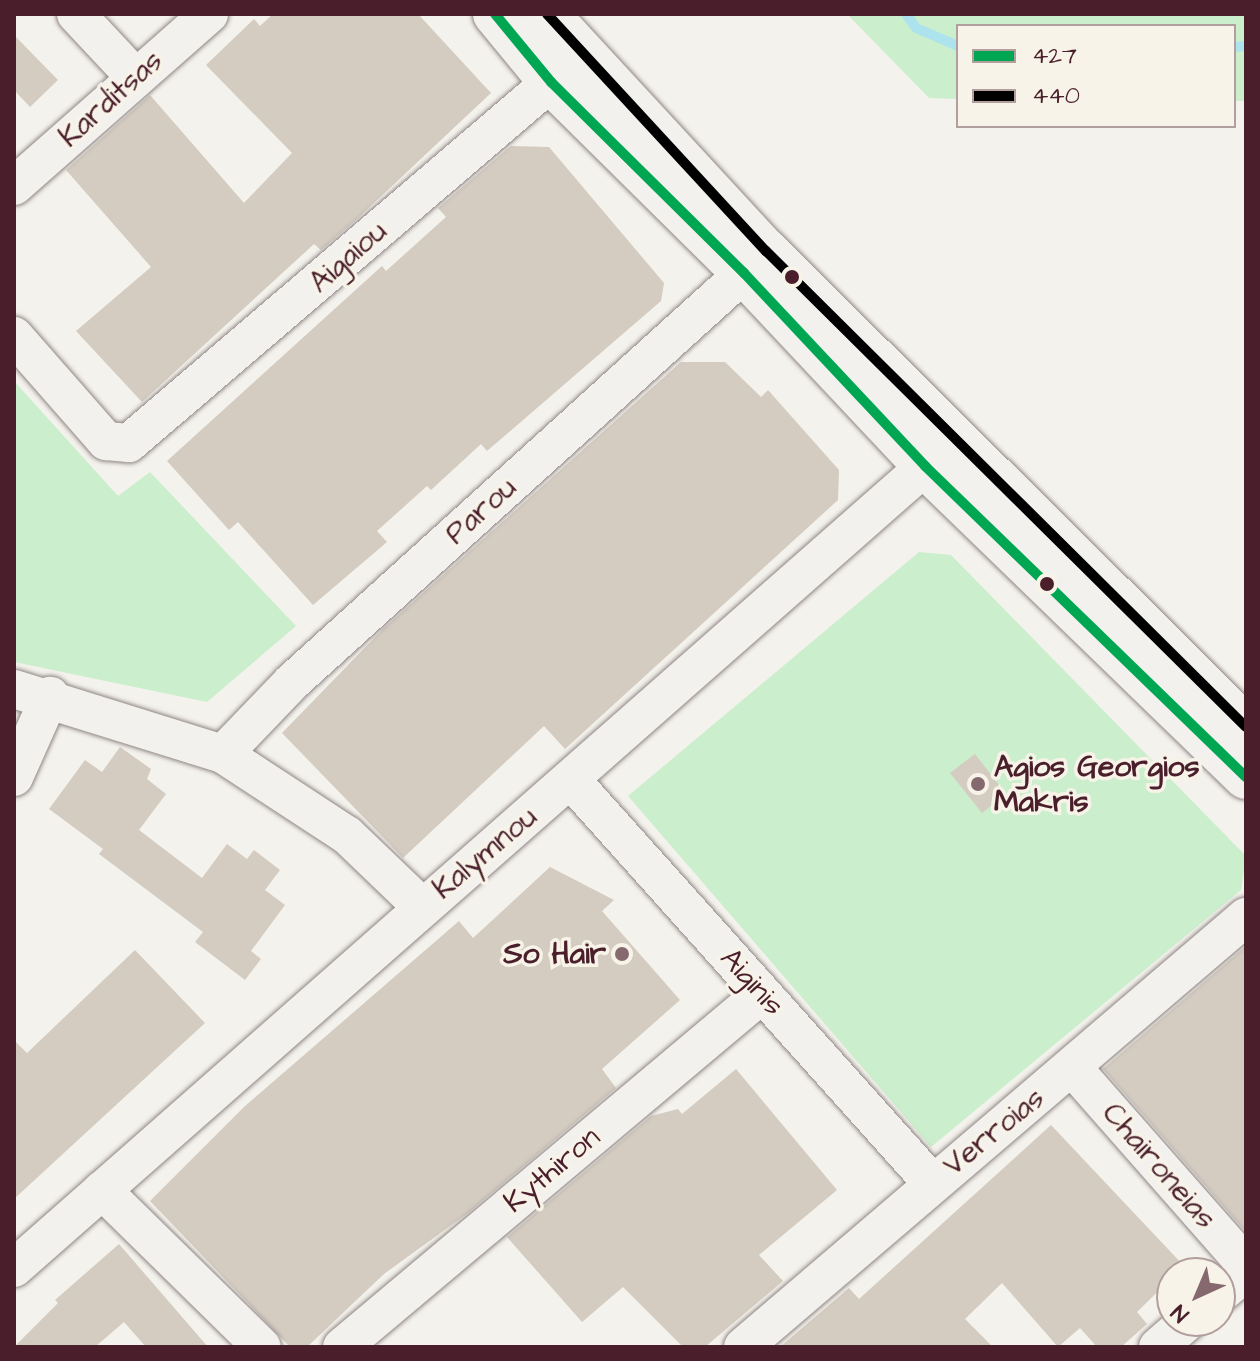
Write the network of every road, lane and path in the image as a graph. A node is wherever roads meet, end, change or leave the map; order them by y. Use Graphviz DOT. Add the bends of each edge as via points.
graph roads {
  1 [pos="76,14"];
  2 [pos="209,14"];
  3 [pos="495,14"];
  4 [pos="547,14"];
  5 [pos="577,48"];
  6 [pos="135,77"];
  7 [pos="551,82"];
  8 [pos="14,186"];
  9 [pos="744,273"];
  10 [pos="14,336"];
  11 [pos="957,438"];
  12 [pos="925,466"];
  13 [pos="32,692"];
  14 [pos="1246,727"];
  15 [pos="223,754"];
  16 [pos="14,777"];
  17 [pos="1246,777"];
  18 [pos="572,781"];
  19 [pos="421,906"];
  20 [pos="1246,917"];
  21 [pos="762,994"];
  22 [pos="1072,1067"];
  23 [pos="932,1183"];
  24 [pos="102,1190"];
  25 [pos="1246,1265"];
  26 [pos="14,1268"];
  27 [pos="262,1347"];
  28 [pos="342,1347"];
  29 [pos="743,1347"];
  1 -- 6 [label="street"];
  2 -- 6 [label="street, Karditsas"];
  3 -- 7 [label="main road"];
  4 -- 5 [label="main road"];
  5 -- 7 [label="street, Aigaiou"];
  5 -- 11 [label="main road" via="766,251"];
  6 -- 8 [label="street, Karditsas"];
  7 -- 9 [label="main road"];
  7 -- 10 [label="street, Aigaiou" via="129,443 106,441"];
  9 -- 12 [label="main road"];
  9 -- 15 [label="street, Parou" via="292,682"];
  11 -- 12 [label="street, Kalymnou"];
  11 -- 14 [label="main road"];
  12 -- 17 [label="main road"];
  12 -- 18 [label="street, Kalymnou"];
  13 -- 15 [label="street"];
  13 -- 16 [label="street"];
  15 -- 19 [label="street" via="347,835"];
  18 -- 19 [label="street, Kalymnou"];
  18 -- 21 [label="street, Aiginis"];
  19 -- 24 [label="street, Kalymnou"];
  20 -- 22 [label="street, Verroias"];
  21 -- 23 [label="street, Aiginis"];
  21 -- 28 [label="street, Kythiron"];
  22 -- 23 [label="street, Verroias"];
  22 -- 25 [label="street, Chaironeias"];
  23 -- 29 [label="street, Verroias"];
  24 -- 26 [label="street, Kalymnou"];
  24 -- 27 [label="street"];
}
